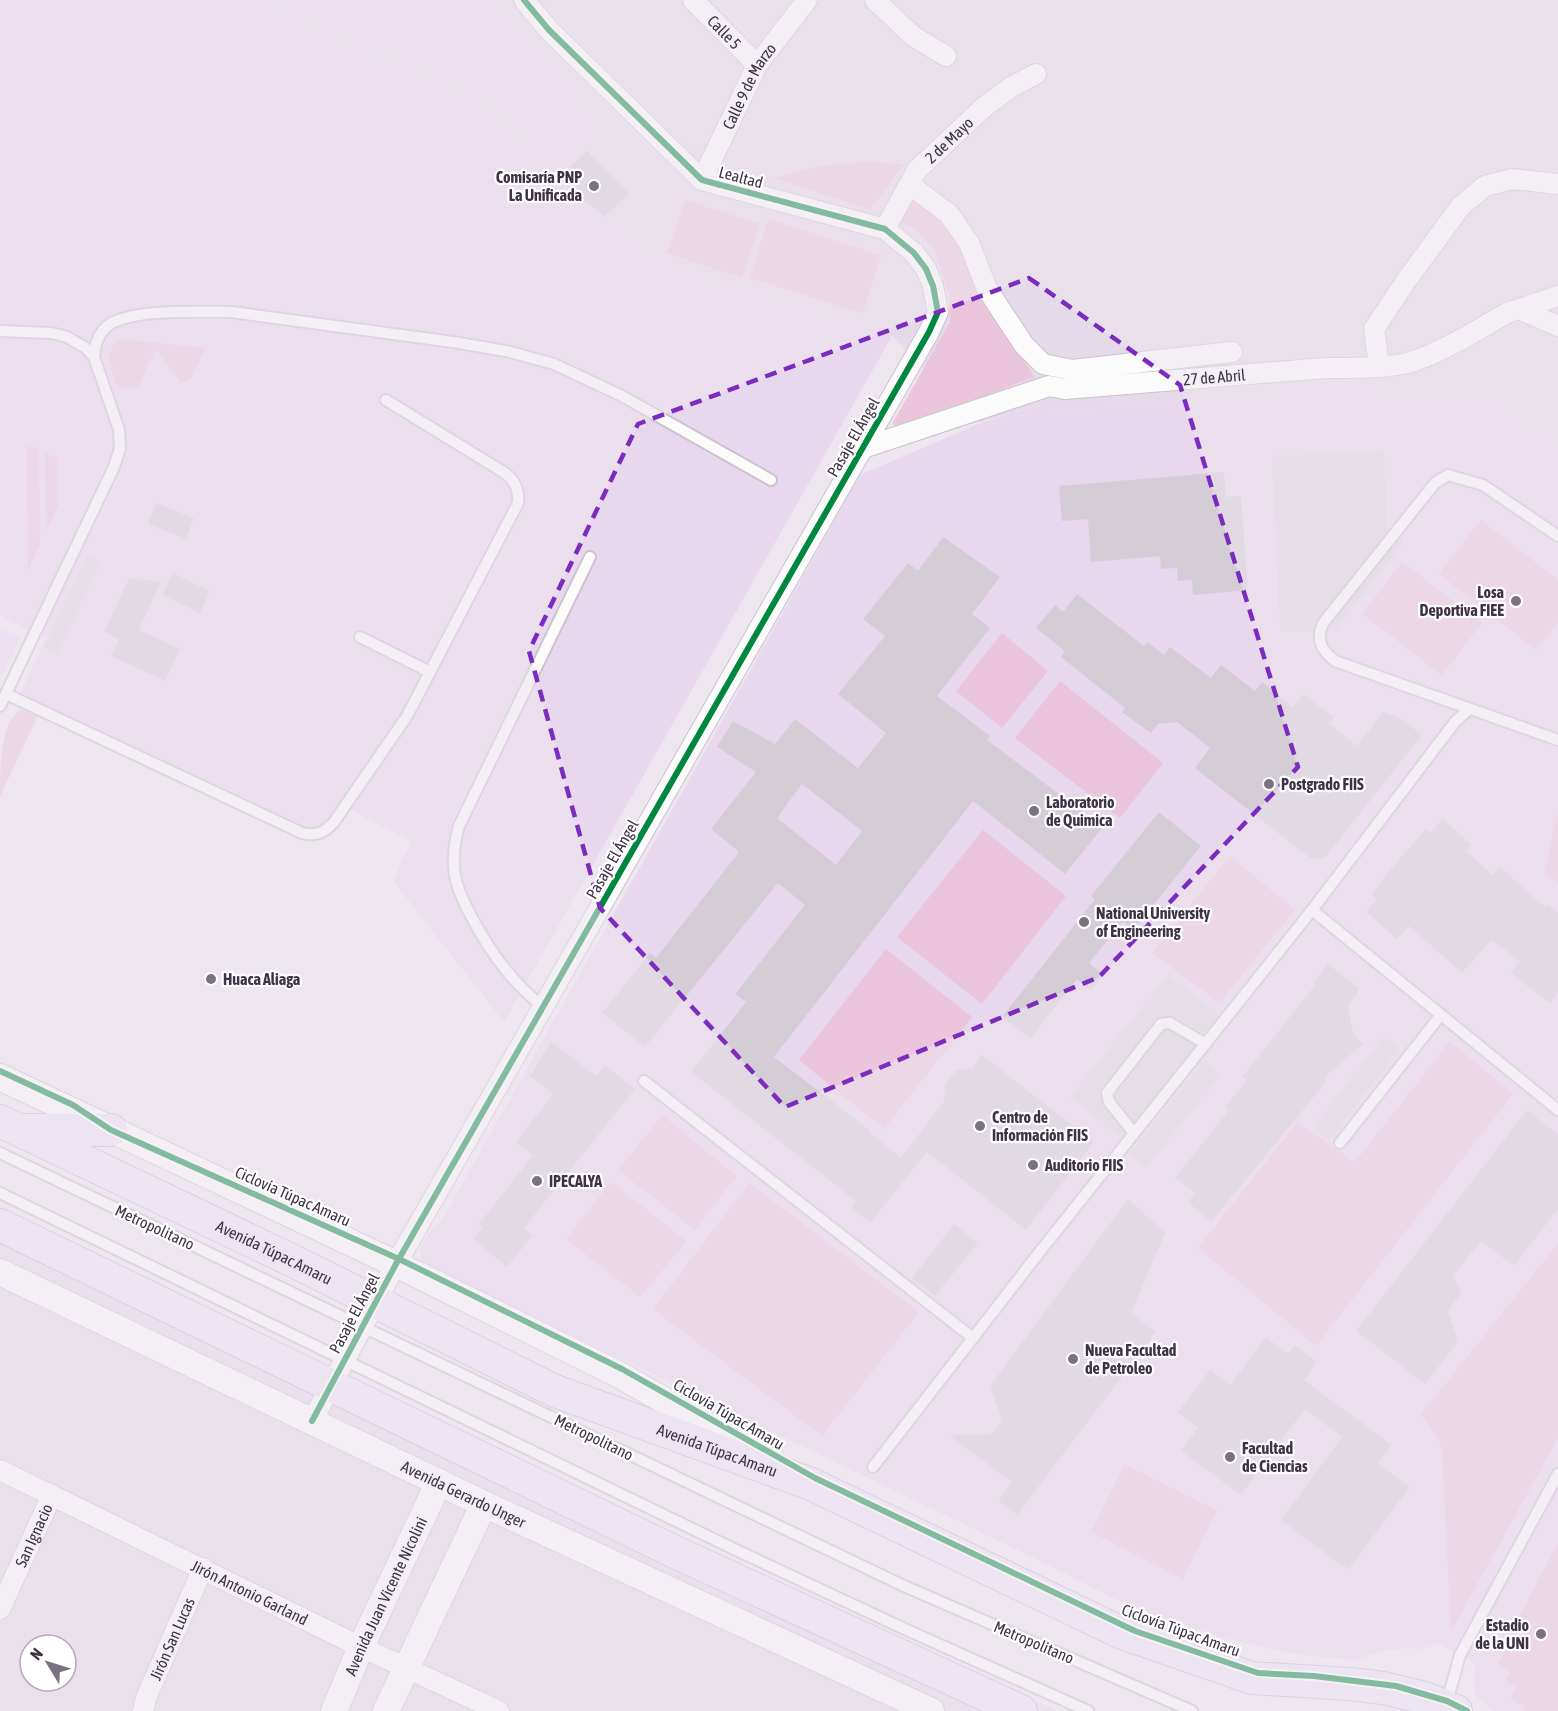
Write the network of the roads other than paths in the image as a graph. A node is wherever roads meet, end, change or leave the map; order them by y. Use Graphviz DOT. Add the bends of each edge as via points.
graph roads {
  1 [pos="524,0"];
  2 [pos="693,0"];
  3 [pos="807,0"];
  4 [pos="875,0"];
  5 [pos="946,56"];
  6 [pos="757,65"];
  7 [pos="1036,74"];
  8 [pos="702,180"];
  9 [pos="1558,184"];
  10 [pos="910,185"];
  11 [pos="885,229"];
  12 [pos="1558,296"];
  13 [pos="1519,309"];
  14 [pos="938,312"];
  15 [pos="1558,326"];
  16 [pos="0,331"];
  17 [pos="1232,352"];
  18 [pos="94,357"];
  19 [pos="1379,366"];
  20 [pos="386,399"];
  21 [pos="863,448"];
  22 [pos="771,480"];
  23 [pos="1558,536"];
  24 [pos="590,557"];
  25 [pos="360,636"];
  26 [pos="430,672"];
  27 [pos="6,694"];
  28 [pos="0,706"];
  29 [pos="1469,709"];
  30 [pos="1558,740"];
  31 [pos="1312,910"];
  32 [pos="543,1007"];
  33 [pos="1440,1016"];
  34 [pos="1206,1044"];
  35 [pos="0,1077"];
  36 [pos="644,1081"];
  37 [pos="1558,1110"];
  38 [pos="111,1130"];
  39 [pos="1134,1133"];
  40 [pos="6,1135"];
  41 [pos="1340,1143"];
  42 [pos="0,1193"];
  43 [pos="0,1225"];
  44 [pos="396,1264"];
  45 [pos="0,1272"];
  46 [pos="369,1314"];
  47 [pos="974,1338"];
  48 [pos="338,1372"];
  49 [pos="312,1421"];
  50 [pos="873,1467"];
  51 [pos="0,1470"];
  52 [pos="1558,1474"];
  53 [pos="439,1482"];
  54 [pos="811,1484"];
  55 [pos="52,1495"];
  56 [pos="484,1504"];
  57 [pos="203,1568"];
  58 [pos="0,1609"];
  59 [pos="361,1647"];
  60 [pos="406,1668"];
  61 [pos="1448,1710"];
  62 [pos="143,1711"];
  63 [pos="333,1711"];
  64 [pos="386,1711"];
  65 [pos="500,1711"];
  66 [pos="931,1711"];
  67 [pos="1021,1711"];
  68 [pos="1088,1711"];
  69 [pos="1192,1711"];
  1 -- 8 [label="street, Lealtad" via="557,38"];
  2 -- 6 [label="street, Calle 5"];
  3 -- 6 [label="street, Calle 9 de Marzo"];
  4 -- 5 [label="street" via="913,36"];
  6 -- 8 [label="street, Calle 9 de Marzo"];
  7 -- 10 [label="street, 2 de Mayo" via="983,108 917,170"];
  8 -- 11 [label="street, Lealtad"];
  9 -- 19 [label="street" via="1513,179 1485,186 1461,207 1374,329"];
  10 -- 11 [label="street, 2 de Mayo"];
  10 -- 17 [label="street" via="949,214 969,243 987,289 1024,345 1043,364 1072,370"];
  11 -- 14 [label="street, Lealtad" via="914,253 926,269"];
  12 -- 13 [label="street, 27 de Abril"];
  13 -- 15 [label="street"];
  13 -- 19 [label="street, 27 de Abril" via="1437,352 1412,362"];
  14 -- 21 [label="street, Pasaje El Ángel"];
  16 -- 18 [label="lane" via="67,337"];
  18 -- 22 [label="lane" via="99,335 116,321 192,312 231,312 506,351 582,375"];
  18 -- 27 [label="lane" via="119,430 118,456"];
  19 -- 21 [label="street, 27 de Abril" via="1065,389 1049,386"];
  20 -- 26 [label="lane" via="505,472 519,494 518,503"];
  21 -- 32 [label="street, Pasaje El Ángel"];
  23 -- 29 [label="lane" via="1483,485 1448,475 1435,483 1322,625 1319,643 1335,661"];
  24 -- 32 [label="lane" via="459,826 454,854 461,897 482,937 510,977"];
  25 -- 26 [label="lane"];
  26 -- 27 [label="lane" via="407,716 334,822 316,834 302,833"];
  27 -- 28 [label="lane"];
  29 -- 30 [label="lane"];
  29 -- 31 [label="lane"];
  31 -- 33 [label="lane"];
  31 -- 34 [label="lane"];
  32 -- 44 [label="street, Pasaje El Ángel"];
  33 -- 37 [label="lane"];
  33 -- 41 [label="lane"];
  34 -- 39 [label="lane"];
  34 -- 39 [label="lane" via="1170,1023 1161,1024 1107,1093 1108,1102"];
  35 -- 38 [label="street"];
  36 -- 47 [label="lane"];
  38 -- 40 [label="main road"];
  38 -- 44 [label="street"];
  39 -- 47 [label="lane"];
  40 -- 46 [label="main road, Avenida Túpac Amaru"];
  42 -- 48 [label="lane"];
  43 -- 48 [label="main road"];
  44 -- 46 [label="street, Pasaje El Ángel"];
  44 -- 54 [label="street" via="618,1374"];
  45 -- 49 [label="street, Avenida Gerardo Unger"];
  46 -- 48 [label="street, Pasaje El Ángel"];
  46 -- 54 [label="main road, Avenida Túpac Amaru" via="555,1392"];
  46 -- 69 [label="lane, Metropolitano" via="903,1586"];
  47 -- 50 [label="lane"];
  48 -- 49 [label="street, Pasaje El Ángel"];
  48 -- 67 [label="main road" via="675,1552"];
  48 -- 68 [label="lane"];
  49 -- 53 [label="street, Avenida Gerardo Unger"];
  51 -- 55 [label="street, Jirón Antonio Garland"];
  52 -- 61 [label="lane" via="1458,1659"];
  53 -- 56 [label="street, Avenida Gerardo Unger"];
  53 -- 59 [label="street, Avenida Juan Vicente Nicolini"];
  54 -- 61 [label="main road, Avenida Túpac Amaru" via="1122,1633 1252,1678 1383,1688 1415,1695"];
  55 -- 57 [label="street, Jirón Antonio Garland"];
  55 -- 58 [label="street, San Ignacio"];
  56 -- 60 [label="street"];
  56 -- 66 [label="street, Avenida Gerardo Unger"];
  57 -- 59 [label="street, Jirón Antonio Garland"];
  57 -- 62 [label="street, Jirón San Lucas"];
  59 -- 60 [label="street, Jirón Antonio Garland"];
  59 -- 63 [label="street, Avenida Juan Vicente Nicolini"];
  60 -- 64 [label="street"];
  60 -- 65 [label="street, Jirón Antonio Garland"];
}
